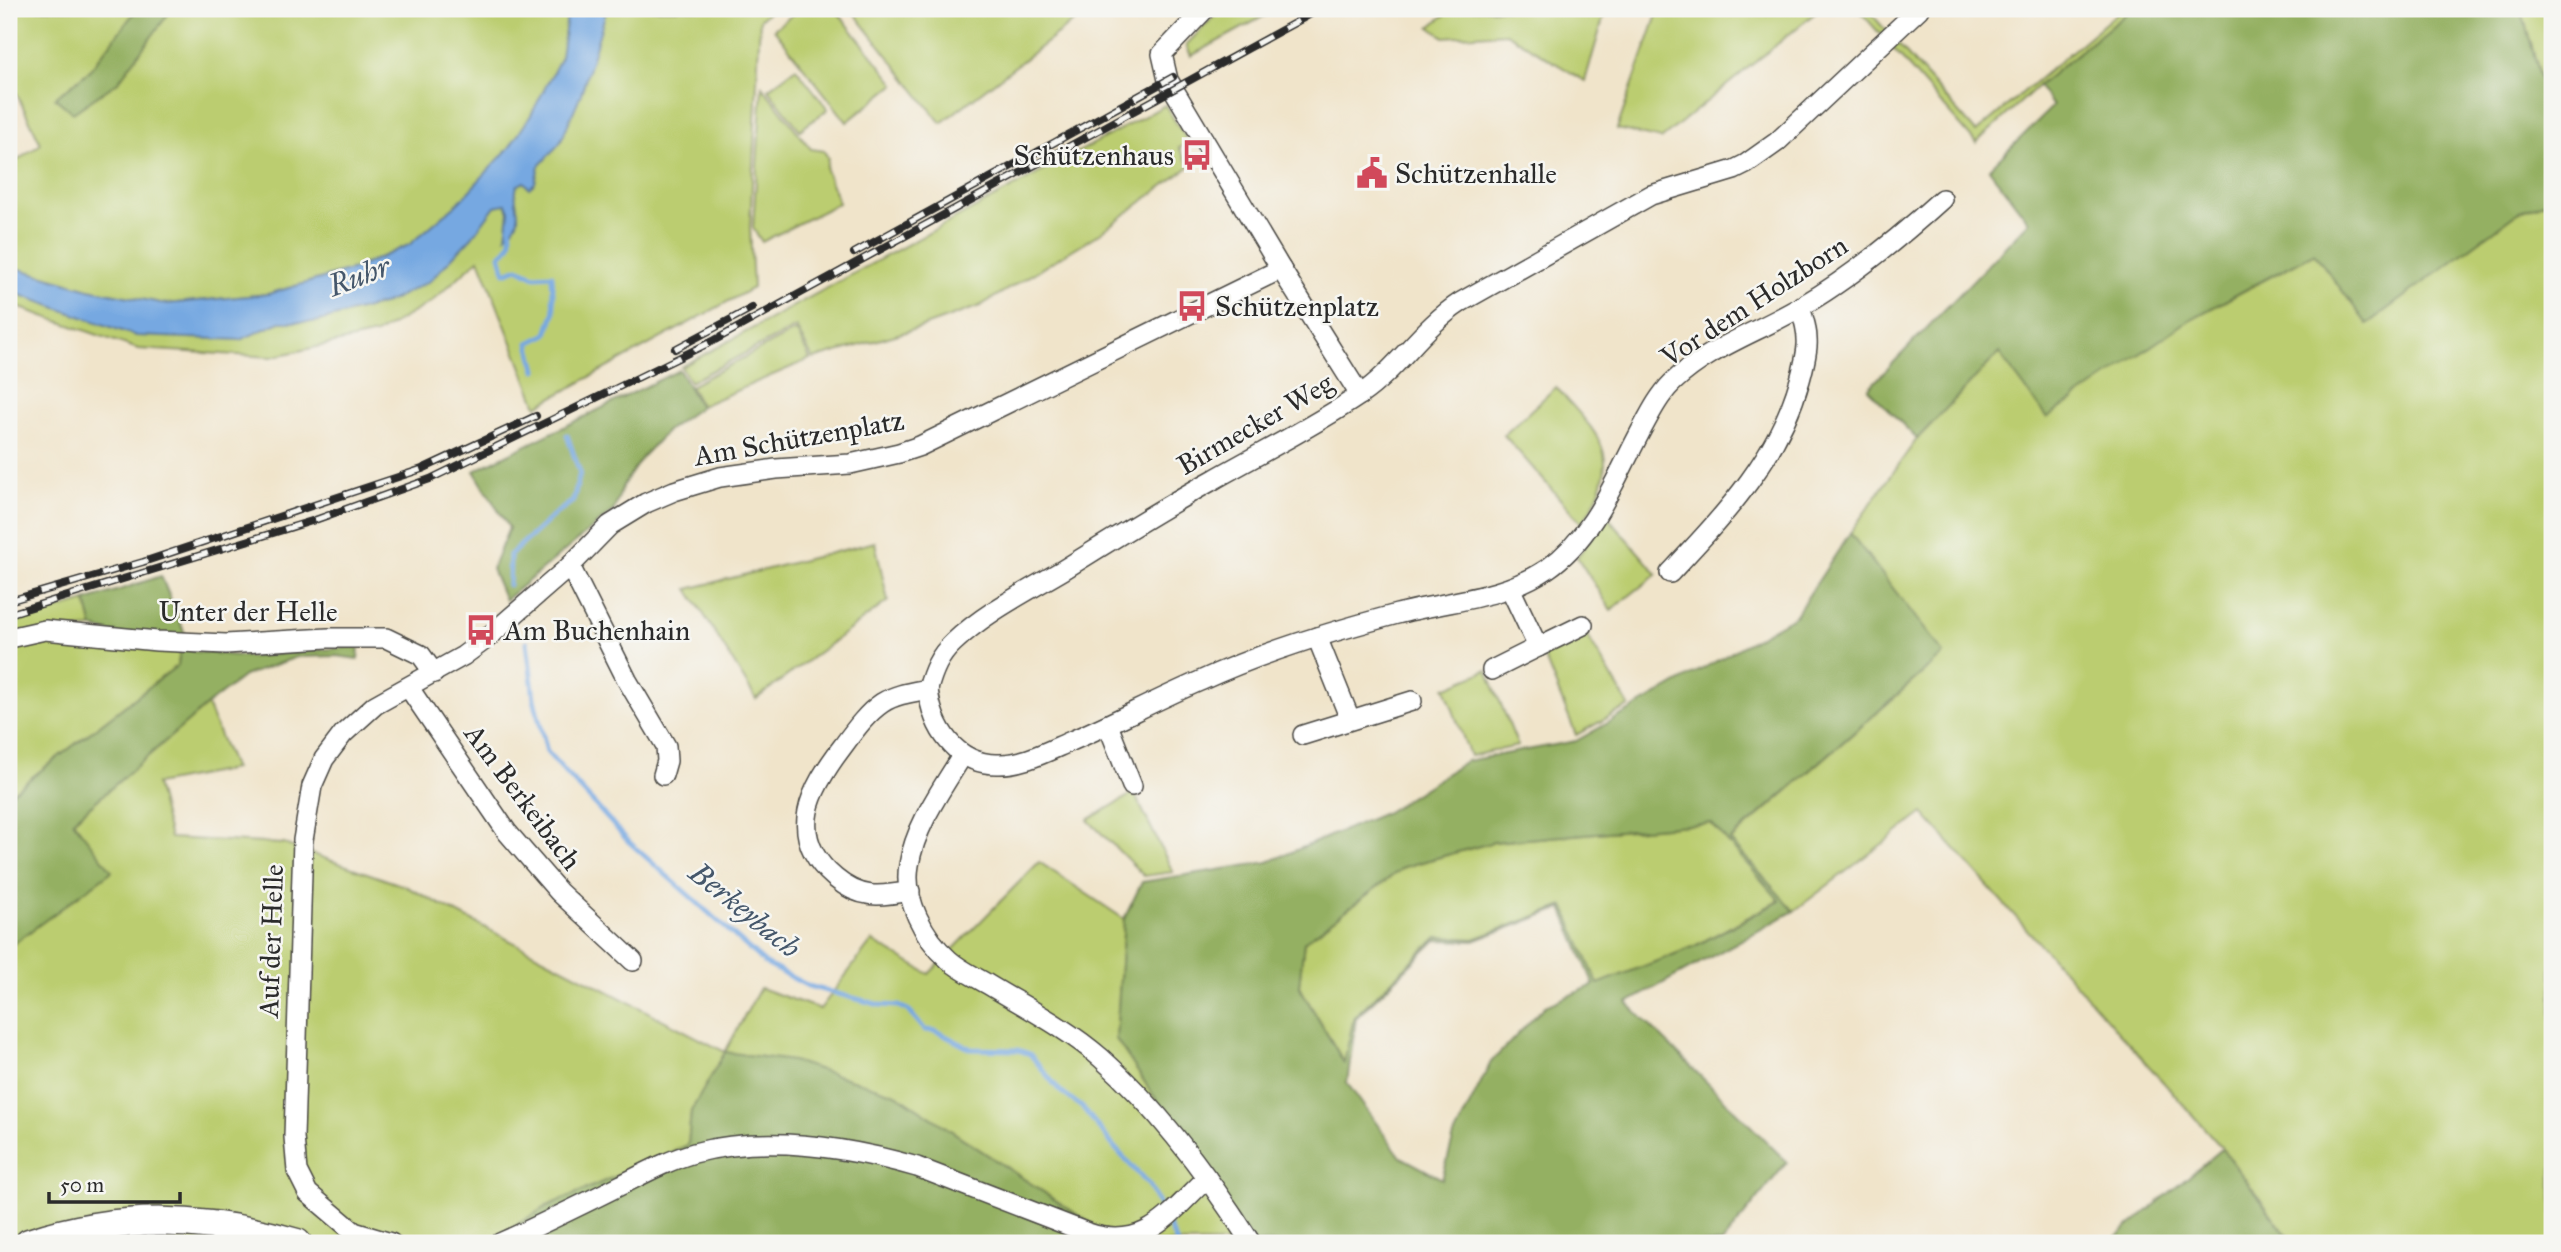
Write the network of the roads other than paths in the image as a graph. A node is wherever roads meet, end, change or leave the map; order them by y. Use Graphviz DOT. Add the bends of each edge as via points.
graph roads {
  1 [pos="1205,9"];
  2 [pos="1919,9"];
  3 [pos="1942,199"];
  4 [pos="1281,269"];
  5 [pos="1800,308"];
  6 [pos="1360,395"];
  7 [pos="570,566"];
  8 [pos="1670,573"];
  9 [pos="1510,588"];
  10 [pos="1583,625"];
  11 [pos="1317,637"];
  12 [pos="9,638"];
  13 [pos="1538,647"];
  14 [pos="1492,670"];
  15 [pos="434,673"];
  16 [pos="409,688"];
  17 [pos="928,689"];
  18 [pos="1412,701"];
  19 [pos="1350,719"];
  20 [pos="1108,725"];
  21 [pos="1303,735"];
  22 [pos="962,756"];
  23 [pos="663,775"];
  24 [pos="1132,786"];
  25 [pos="909,891"];
  26 [pos="633,961"];
  27 [pos="1207,1178"];
  28 [pos="350,1237"];
  29 [pos="29,1243"];
  30 [pos="297,1243"];
  31 [pos="391,1243"];
  32 [pos="500,1243"];
  33 [pos="1251,1243"];
  1 -- 4 [label="street" via="1162,54 1168,80"];
  2 -- 6 [label="street, Birmecker Weg" via="1766,151 1734,170 1651,195 1483,288 1439,317"];
  3 -- 5 [label="street, Vor dem Holzborn" via="1864,265"];
  4 -- 6 [label="street"];
  4 -- 7 [label="street, Am Schützenplatz" via="920,446 869,460 720,477 674,491 610,526"];
  5 -- 8 [label="street" via="1809,337 1807,352 1780,433 1730,508"];
  5 -- 9 [label="street, Vor dem Holzborn" via="1733,341 1674,382 1655,406 1599,513 1571,550"];
  6 -- 17 [label="street, Birmecker Weg" via="968,629 940,658"];
  7 -- 15 [label="street, Am Schützenplatz" via="486,639"];
  7 -- 23 [label="street" via="666,746"];
  9 -- 11 [label="street, Vor dem Holzborn"];
  9 -- 13 [label="street"];
  10 -- 13 [label="street"];
  11 -- 19 [label="street"];
  11 -- 20 [label="street, Vor dem Holzborn" via="1248,660"];
  12 -- 15 [label="street, Unter der Helle" via="45,629 226,645 386,638 421,655"];
  13 -- 14 [label="street"];
  15 -- 16 [label="street, Auf der Helle"];
  16 -- 26 [label="street, Am Berkeibach" via="507,832 559,892"];
  16 -- 28 [label="street, Auf der Helle" via="363,714 324,759 312,786 303,839 295,1164 308,1193"];
  17 -- 22 [label="street" via="940,730"];
  17 -- 25 [label="street" via="890,698 869,715 813,790 807,823 811,847 838,881 873,896"];
  18 -- 19 [label="street"];
  19 -- 21 [label="street"];
  20 -- 22 [label="street, Vor dem Holzborn" via="1010,763 987,764"];
  20 -- 24 [label="street"];
  22 -- 25 [label="street" via="916,840"];
  25 -- 27 [label="street" via="928,936 951,962 1100,1058 1139,1096"];
  27 -- 32 [label="street" via="1154,1227 1130,1238 1110,1239 893,1160 788,1145 732,1147 694,1153 665,1164"];
  27 -- 33 [label="street"];
  28 -- 31 [label="street"];
  29 -- 30 [label="street" via="76,1230 163,1220 224,1225"];
}
